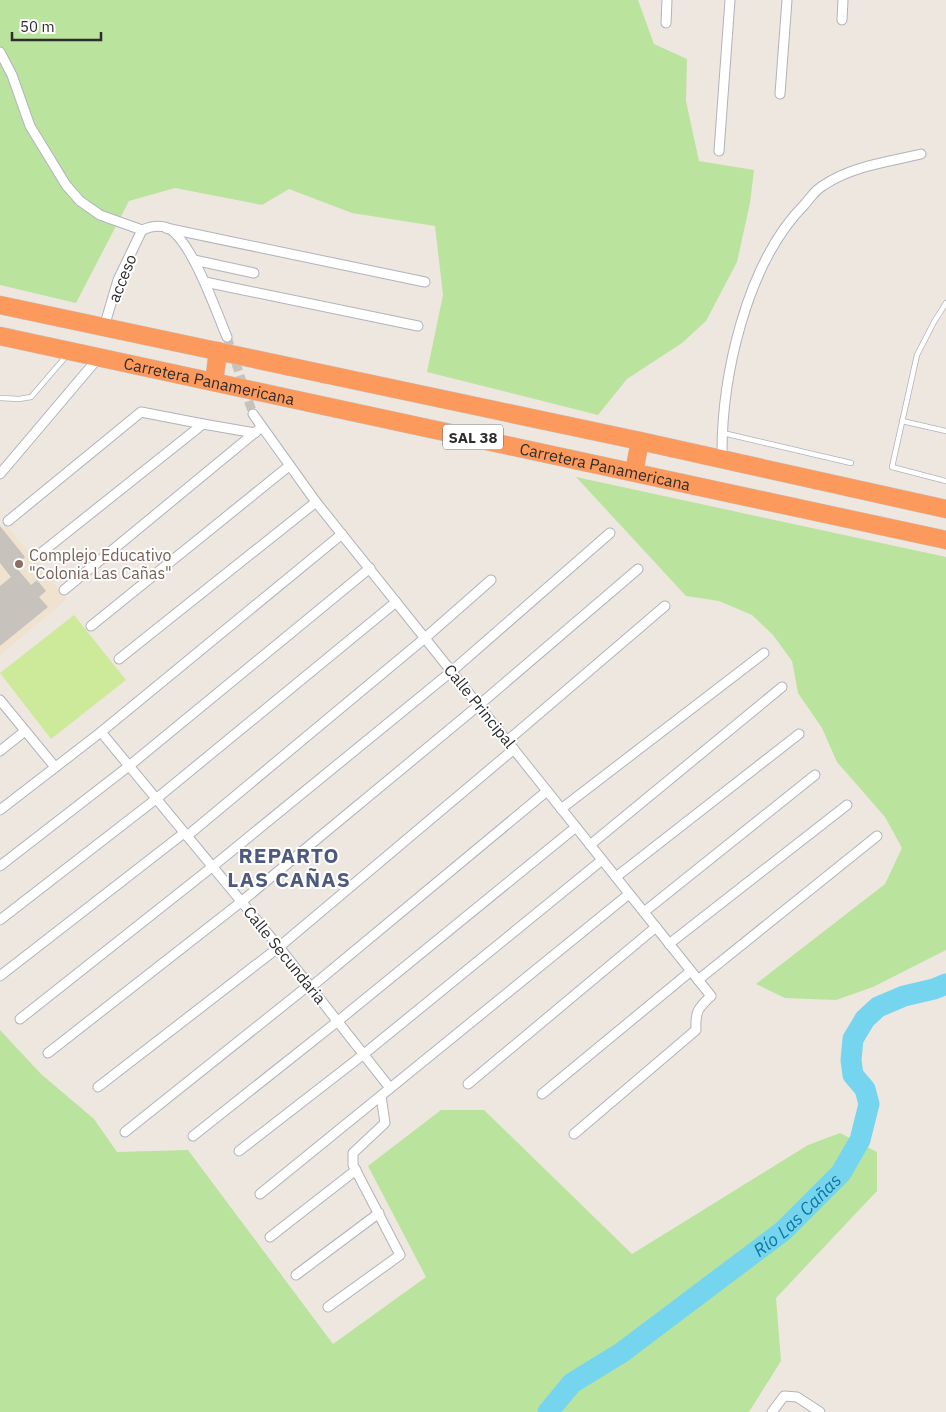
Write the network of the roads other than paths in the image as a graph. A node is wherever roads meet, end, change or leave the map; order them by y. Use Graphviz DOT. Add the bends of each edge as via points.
graph roads {
  1 [pos="667,0"];
  2 [pos="730,0"];
  3 [pos="787,0"];
  4 [pos="843,0"];
  5 [pos="842,20"];
  6 [pos="666,23"];
  7 [pos="0,52"];
  8 [pos="780,94"];
  9 [pos="719,151"];
  10 [pos="921,154"];
  11 [pos="166,228"];
  12 [pos="142,230"];
  13 [pos="194,260"];
  14 [pos="254,273"];
  15 [pos="205,282"];
  16 [pos="425,282"];
  17 [pos="946,303"];
  18 [pos="0,305"];
  19 [pos="418,326"];
  20 [pos="104,327"];
  21 [pos="0,336"];
  22 [pos="222,344"];
  23 [pos="70,351"];
  24 [pos="98,358"];
  25 [pos="214,382"];
  26 [pos="0,398"];
  27 [pos="253,414"];
  28 [pos="902,421"];
  29 [pos="203,424"];
  30 [pos="258,430"];
  31 [pos="946,431"];
  32 [pos="722,433"];
  33 [pos="640,441"];
  34 [pos="722,459"];
  35 [pos="851,462"];
  36 [pos="289,466"];
  37 [pos="634,472"];
  38 [pos="0,474"];
  39 [pos="946,481"];
  40 [pos="316,502"];
  41 [pos="946,509"];
  42 [pos="8,521"];
  43 [pos="610,533"];
  44 [pos="342,534"];
  45 [pos="946,540"];
  46 [pos="36,557"];
  47 [pos="370,568"];
  48 [pos="638,568"];
  49 [pos="491,580"];
  50 [pos="64,590"];
  51 [pos="396,602"];
  52 [pos="665,606"];
  53 [pos="92,626"];
  54 [pos="425,638"];
  55 [pos="764,653"];
  56 [pos="119,659"];
  57 [pos="452,671"];
  58 [pos="782,687"];
  59 [pos="0,700"];
  60 [pos="479,706"];
  61 [pos="25,731"];
  62 [pos="101,732"];
  63 [pos="799,734"];
  64 [pos="507,741"];
  65 [pos="514,749"];
  66 [pos="0,751"];
  67 [pos="129,766"];
  68 [pos="55,768"];
  69 [pos="815,775"];
  70 [pos="547,791"];
  71 [pos="156,799"];
  72 [pos="847,805"];
  73 [pos="561,809"];
  74 [pos="0,810"];
  75 [pos="576,827"];
  76 [pos="185,834"];
  77 [pos="877,836"];
  78 [pos="590,845"];
  79 [pos="602,860"];
  80 [pos="0,866"];
  81 [pos="212,867"];
  82 [pos="616,877"];
  83 [pos="629,894"];
  84 [pos="241,902"];
  85 [pos="644,912"];
  86 [pos="0,920"];
  87 [pos="656,927"];
  88 [pos="670,944"];
  89 [pos="279,947"];
  90 [pos="691,971"];
  91 [pos="0,976"];
  92 [pos="698,980"];
  93 [pos="310,986"];
  94 [pos="20,1018"];
  95 [pos="338,1021"];
  96 [pos="48,1053"];
  97 [pos="364,1054"];
  98 [pos="468,1084"];
  99 [pos="98,1087"];
  100 [pos="390,1088"];
  101 [pos="542,1094"];
  102 [pos="381,1096"];
  103 [pos="125,1132"];
  104 [pos="574,1134"];
  105 [pos="193,1136"];
  106 [pos="239,1152"];
  107 [pos="356,1170"];
  108 [pos="260,1194"];
  109 [pos="379,1213"];
  110 [pos="270,1237"];
  111 [pos="296,1274"];
  112 [pos="328,1307"];
  113 [pos="772,1412"];
  114 [pos="820,1412"];
  1 -- 6 [label="street"];
  2 -- 9 [label="street"];
  3 -- 8 [label="street"];
  4 -- 5 [label="street"];
  7 -- 12 [label="street" via="30,126 66,185 80,201 100,215"];
  10 -- 32 [label="street" via="849,172 822,186 794,214 758,277 739,331"];
  11 -- 12 [label="street" via="151,226"];
  11 -- 13 [label="street"];
  11 -- 16 [label="street"];
  12 -- 20 [label="street, acceso" via="118,280"];
  13 -- 14 [label="street"];
  13 -- 15 [label="street"];
  15 -- 19 [label="street"];
  15 -- 22 [label="street"];
  17 -- 28 [label="lane" via="918,355"];
  18 -- 20 [label="highway, Carretera Panamericana / SAL 38"];
  20 -- 22 [label="highway, Carretera Panamericana / SAL 38"];
  21 -- 23 [label="highway, Carretera Panamericana / SAL 38"];
  22 -- 25 [label="highway"];
  22 -- 33 [label="highway, Carretera Panamericana / SAL 38"];
  23 -- 24 [label="highway, Carretera Panamericana / SAL 38"];
  23 -- 26 [label="lane" via="31,397"];
  24 -- 25 [label="highway, Carretera Panamericana / SAL 38"];
  24 -- 38 [label="street"];
  25 -- 37 [label="highway, Carretera Panamericana / SAL 38"];
  27 -- 30 [label="street, Calle Principal"];
  28 -- 31 [label="lane"];
  28 -- 39 [label="lane" via="892,467"];
  29 -- 30 [label="street"];
  29 -- 42 [label="street" via="141,412"];
  29 -- 46 [label="street"];
  30 -- 36 [label="street, Calle Principal"];
  30 -- 50 [label="street"];
  32 -- 34 [label="street"];
  32 -- 35 [label="lane"];
  33 -- 34 [label="highway, Carretera Panamericana / SAL 38"];
  33 -- 37 [label="highway"];
  34 -- 41 [label="highway, Carretera Panamericana / SAL 38"];
  36 -- 40 [label="street, Calle Principal"];
  36 -- 53 [label="street"];
  37 -- 45 [label="highway, Carretera Panamericana / SAL 38"];
  40 -- 44 [label="street, Calle Principal"];
  40 -- 56 [label="street"];
  43 -- 57 [label="street"];
  44 -- 47 [label="street, Calle Principal"];
  44 -- 62 [label="street"];
  47 -- 51 [label="street, Calle Principal"];
  47 -- 67 [label="street"];
  48 -- 60 [label="street"];
  49 -- 54 [label="street"];
  51 -- 54 [label="street, Calle Principal"];
  51 -- 71 [label="street"];
  52 -- 64 [label="street"];
  54 -- 57 [label="street, Calle Principal"];
  54 -- 76 [label="street"];
  55 -- 73 [label="street"];
  57 -- 60 [label="street, Calle Principal"];
  57 -- 81 [label="street"];
  58 -- 78 [label="street"];
  59 -- 61 [label="street"];
  60 -- 64 [label="street, Calle Principal"];
  60 -- 84 [label="street"];
  61 -- 66 [label="street"];
  61 -- 68 [label="street"];
  62 -- 67 [label="street, Calle Secundaria"];
  62 -- 68 [label="street"];
  63 -- 82 [label="street"];
  64 -- 65 [label="street, Calle Principal"];
  65 -- 70 [label="street, Calle Principal"];
  65 -- 89 [label="street"];
  67 -- 71 [label="street, Calle Secundaria"];
  67 -- 80 [label="street"];
  68 -- 74 [label="street"];
  69 -- 85 [label="street"];
  70 -- 73 [label="street, Calle Principal"];
  70 -- 93 [label="street"];
  71 -- 76 [label="street, Calle Secundaria"];
  71 -- 86 [label="street"];
  72 -- 88 [label="street"];
  73 -- 75 [label="street, Calle Principal"];
  75 -- 78 [label="street, Calle Principal"];
  75 -- 95 [label="street"];
  76 -- 81 [label="street, Calle Secundaria"];
  76 -- 91 [label="street"];
  77 -- 92 [label="street"];
  78 -- 79 [label="street, Calle Principal"];
  79 -- 82 [label="street, Calle Principal"];
  79 -- 97 [label="street"];
  81 -- 84 [label="street, Calle Secundaria"];
  81 -- 94 [label="street"];
  82 -- 83 [label="street, Calle Principal"];
  83 -- 85 [label="street, Calle Principal"];
  83 -- 100 [label="street"];
  84 -- 89 [label="street, Calle Secundaria"];
  84 -- 96 [label="street"];
  85 -- 87 [label="street, Calle Principal"];
  87 -- 88 [label="street, Calle Principal"];
  87 -- 98 [label="street"];
  88 -- 90 [label="street, Calle Principal"];
  89 -- 93 [label="street, Calle Secundaria"];
  89 -- 99 [label="street"];
  90 -- 92 [label="street, Calle Principal"];
  90 -- 101 [label="street"];
  92 -- 104 [label="street, Calle Principal" via="711,996 698,1008 696,1030"];
  93 -- 95 [label="street, Calle Secundaria"];
  93 -- 103 [label="street"];
  95 -- 97 [label="street, Calle Secundaria"];
  95 -- 105 [label="street"];
  97 -- 100 [label="street, Calle Secundaria"];
  97 -- 106 [label="street"];
  100 -- 102 [label="street"];
  102 -- 107 [label="street" via="384,1123 353,1153"];
  102 -- 108 [label="street"];
  107 -- 109 [label="street"];
  107 -- 110 [label="street"];
  109 -- 111 [label="street"];
  109 -- 112 [label="street" via="400,1255"];
  113 -- 114 [label="street" via="784,1396 797,1397"];
}
